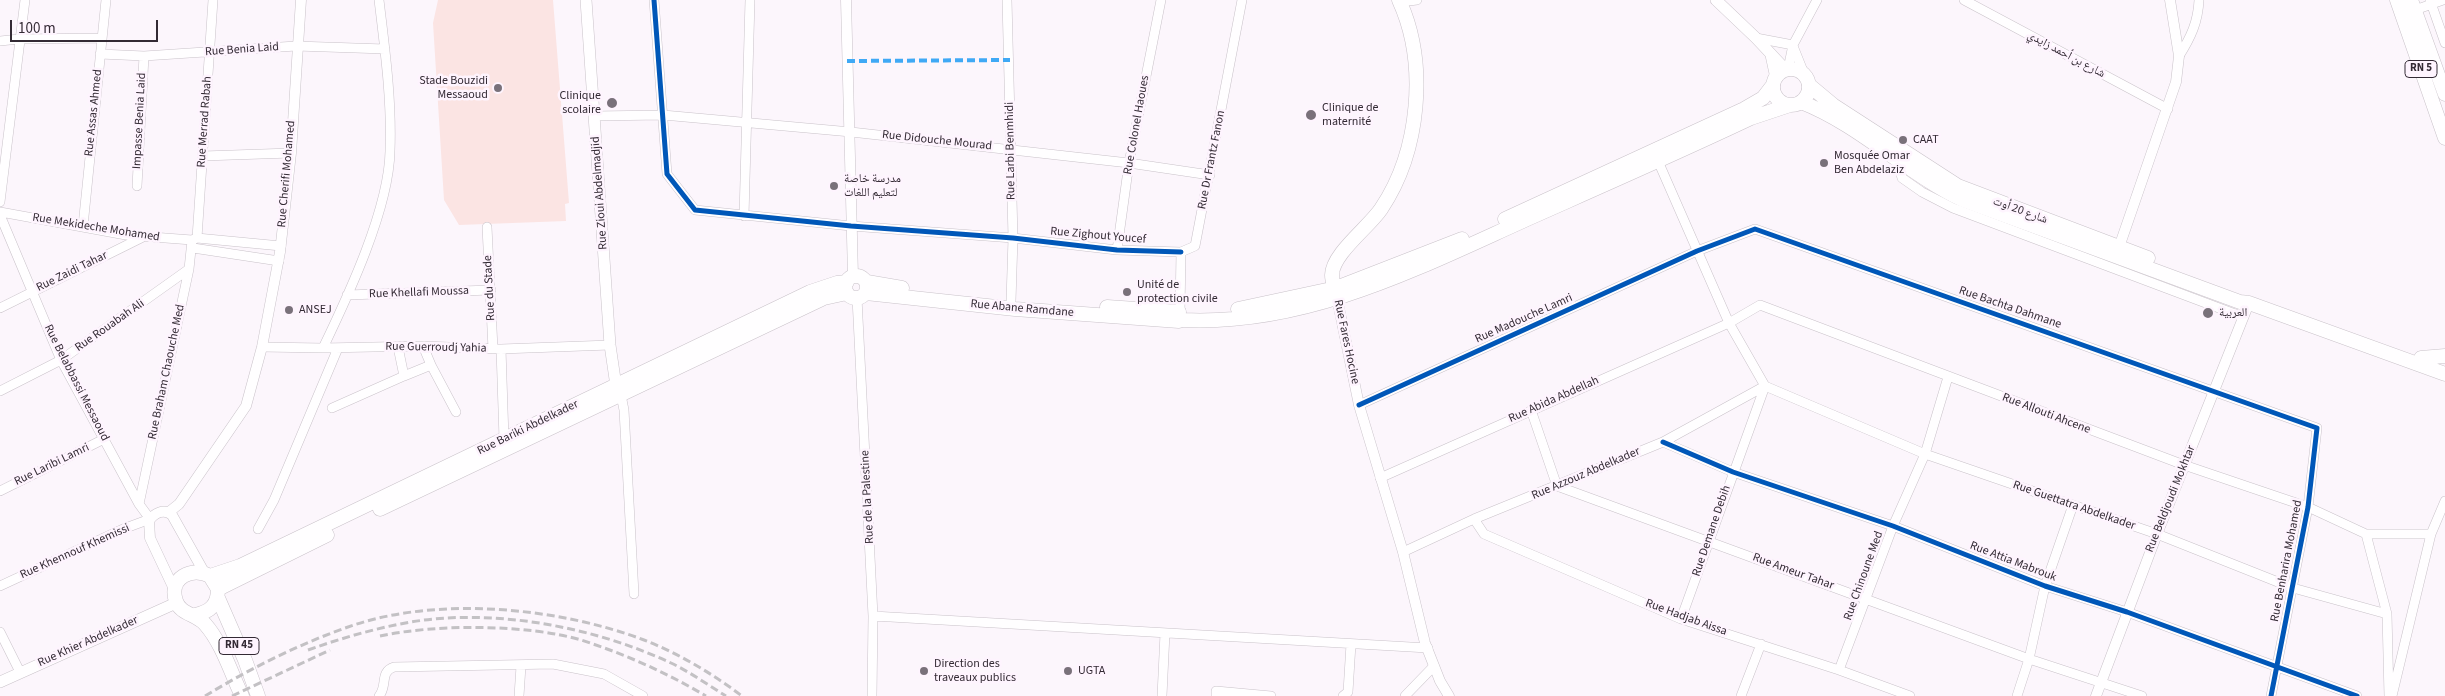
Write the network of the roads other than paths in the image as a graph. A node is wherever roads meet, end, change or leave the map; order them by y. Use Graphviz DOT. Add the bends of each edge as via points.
graph roads {
  1 [pos="25,0"];
  2 [pos="106,0"];
  3 [pos="213,0"];
  4 [pos="301,0"];
  5 [pos="379,0"];
  6 [pos="586,0"];
  7 [pos="654,0"];
  8 [pos="750,0"];
  9 [pos="846,0"];
  10 [pos="1007,0"];
  11 [pos="1161,0"];
  12 [pos="1242,0"];
  13 [pos="1417,0"];
  14 [pos="1716,0"];
  15 [pos="1817,0"];
  16 [pos="1964,0"];
  17 [pos="2170,0"];
  18 [pos="2199,0"];
  19 [pos="2397,0"];
  20 [pos="2443,0"];
  21 [pos="1399,1"];
  22 [pos="2430,2"];
  23 [pos="2413,5"];
  24 [pos="102,38"];
  25 [pos="1756,38"];
  26 [pos="19,39"];
  27 [pos="0,41"];
  28 [pos="2445,43"];
  29 [pos="1793,45"];
  30 [pos="296,46"];
  31 [pos="385,49"];
  32 [pos="210,52"];
  33 [pos="100,54"];
  34 [pos="144,56"];
  35 [pos="2179,56"];
  36 [pos="1781,76"];
  37 [pos="1807,80"];
  38 [pos="2445,94"];
  39 [pos="1796,103"];
  40 [pos="2168,109"];
  41 [pos="662,115"];
  42 [pos="594,116"];
  43 [pos="747,123"];
  44 [pos="851,132"];
  45 [pos="2445,138"];
  46 [pos="1011,150"];
  47 [pos="291,153"];
  48 [pos="203,156"];
  49 [pos="1658,161"];
  50 [pos="1130,163"];
  51 [pos="1210,175"];
  52 [pos="137,186"];
  53 [pos="0,202"];
  54 [pos="0,214"];
  55 [pos="744,216"];
  56 [pos="82,226"];
  57 [pos="851,226"];
  58 [pos="487,227"];
  59 [pos="144,237"];
  60 [pos="1013,238"];
  61 [pos="194,242"];
  62 [pos="281,246"];
  63 [pos="1117,250"];
  64 [pos="1697,251"];
  65 [pos="1181,252"];
  66 [pos="2116,256"];
  67 [pos="279,261"];
  68 [pos="189,269"];
  69 [pos="856,287"];
  70 [pos="491,290"];
  71 [pos="32,292"];
  72 [pos="1336,293"];
  73 [pos="347,295"];
  74 [pos="1011,301"];
  75 [pos="2249,303"];
  76 [pos="0,308"];
  77 [pos="1181,316"];
  78 [pos="2243,317"];
  79 [pos="1729,323"];
  80 [pos="610,345"];
  81 [pos="262,346"];
  82 [pos="398,346"];
  83 [pos="424,346"];
  84 [pos="2371,346"];
  85 [pos="323,348"];
  86 [pos="338,348"];
  87 [pos="497,349"];
  88 [pos="2443,359"];
  89 [pos="61,360"];
  90 [pos="431,365"];
  91 [pos="2445,374"];
  92 [pos="404,376"];
  93 [pos="1948,377"];
  94 [pos="1765,386"];
  95 [pos="618,390"];
  96 [pos="0,391"];
  97 [pos="2215,391"];
  98 [pos="1359,405"];
  99 [pos="332,408"];
  100 [pos="1531,410"];
  101 [pos="456,412"];
  102 [pos="2317,428"];
  103 [pos="104,439"];
  104 [pos="504,439"];
  105 [pos="1663,442"];
  106 [pos="1925,454"];
  107 [pos="2184,465"];
  108 [pos="1733,472"];
  109 [pos="1380,478"];
  110 [pos="1557,486"];
  111 [pos="0,491"];
  112 [pos="2445,501"];
  113 [pos="139,504"];
  114 [pos="2073,505"];
  115 [pos="2308,507"];
  116 [pos="169,512"];
  117 [pos="150,519"];
  118 [pos="1474,519"];
  119 [pos="1893,526"];
  120 [pos="258,529"];
  121 [pos="2157,534"];
  122 [pos="2366,534"];
  123 [pos="2432,534"];
  124 [pos="1709,542"];
  125 [pos="1403,552"];
  126 [pos="207,574"];
  127 [pos="0,586"];
  128 [pos="2045,586"];
  129 [pos="2293,588"];
  130 [pos="218,594"];
  131 [pos="634,594"];
  132 [pos="175,596"];
  133 [pos="1867,599"];
  134 [pos="2127,612"];
  135 [pos="2387,614"];
  136 [pos="195,615"];
  137 [pos="873,616"];
  138 [pos="1681,619"];
  139 [pos="0,632"];
  140 [pos="1165,633"];
  141 [pos="1351,644"];
  142 [pos="1762,644"];
  143 [pos="1428,648"];
  144 [pos="2030,660"];
  145 [pos="521,666"];
  146 [pos="1434,666"];
  147 [pos="2275,666"];
  148 [pos="1839,670"];
  149 [pos="20,672"];
  150 [pos="2101,681"];
  151 [pos="0,682"];
  152 [pos="242,696"];
  153 [pos="258,696"];
  154 [pos="379,696"];
  155 [pos="519,696"];
  156 [pos="643,696"];
  157 [pos="872,696"];
  158 [pos="1162,696"];
  159 [pos="1216,696"];
  160 [pos="1271,696"];
  161 [pos="1343,696"];
  162 [pos="1405,696"];
  163 [pos="1449,696"];
  164 [pos="1741,696"];
  165 [pos="1910,696"];
  166 [pos="2017,696"];
  167 [pos="2096,696"];
  168 [pos="2142,696"];
  169 [pos="2270,696"];
  170 [pos="2357,696"];
  171 [pos="2391,696"];
  1 -- 26 [label="street"];
  2 -- 24 [label="street, Rue Assas Ahmed"];
  3 -- 32 [label="street, Rue Merrad Rabah"];
  4 -- 30 [label="street, Rue Cherifi Mohamed"];
  5 -- 31 [label="street"];
  6 -- 42 [label="main road, Rue Zioui Abdelmadjid"];
  7 -- 41 [label="street, Rue Zighout Youcef"];
  8 -- 43 [label="street"];
  9 -- 44 [label="street"];
  10 -- 46 [label="street, Rue Larbi Benmhidi"];
  11 -- 50 [label="street, Rue Colonel Haoues"];
  12 -- 51 [label="street, Rue Dr Frantz Fanon"];
  13 -- 21 [label="street"];
  14 -- 25 [label="main road"];
  15 -- 29 [label="street"];
  16 -- 40 [label="street, شارع بن أحمد زايدي"];
  17 -- 35 [label="street"];
  18 -- 35 [label="street" via="2194,32"];
  19 -- 45 [label="main road, RN 5"];
  20 -- 22 [label="street"];
  21 -- 72 [label="main road, Rue Fares Hocine" via="1411,42 1415,76 1415,103 1408,148 1401,170 1381,209 1337,260 1332,276"];
  22 -- 23 [label="street"];
  22 -- 28 [label="street"];
  23 -- 38 [label="main road, RN 5"];
  24 -- 26 [label="street"];
  24 -- 33 [label="street, Rue Assas Ahmed"];
  25 -- 29 [label="street"];
  25 -- 36 [label="main road" via="1770,54"];
  26 -- 27 [label="street"];
  26 -- 53 [label="street"];
  29 -- 36 [label="street"];
  29 -- 37 [label="street"];
  30 -- 31 [label="street, Rue Benia Laid"];
  30 -- 32 [label="street, Rue Benia Laid"];
  30 -- 47 [label="street, Rue Cherifi Mohamed"];
  31 -- 73 [label="street" via="390,153 379,213"];
  32 -- 34 [label="street, Rue Benia Laid"];
  32 -- 48 [label="street, Rue Merrad Rabah"];
  33 -- 34 [label="street, Rue Benia Laid"];
  33 -- 56 [label="street, Rue Assas Ahmed"];
  34 -- 52 [label="street, Impasse Benia Laid"];
  35 -- 40 [label="street"];
  36 -- 37 [label="main road" via="1797,70"];
  36 -- 39 [label="main road" via="1778,99"];
  36 -- 72 [label="main road" via="1763,98 1744,110"];
  37 -- 39 [label="main road" via="1807,94"];
  37 -- 66 [label="main road, شارع 20 أوت" via="1826,100 1958,186"];
  39 -- 49 [label="main road" via="1751,118"];
  39 -- 66 [label="main road, شارع 20 أوت" via="1835,118 1963,200"];
  40 -- 66 [label="street"];
  41 -- 42 [label="street, Rue Didouche Mourad"];
  41 -- 43 [label="street, Rue Didouche Mourad"];
  41 -- 55 [label="street, Rue Zighout Youcef" via="667,174 695,210"];
  42 -- 80 [label="main road, Rue Zioui Abdelmadjid"];
  43 -- 44 [label="street, Rue Didouche Mourad"];
  43 -- 55 [label="street"];
  44 -- 46 [label="street, Rue Didouche Mourad"];
  44 -- 57 [label="street"];
  46 -- 50 [label="street, Rue Didouche Mourad"];
  46 -- 60 [label="street, Rue Larbi Benmhidi"];
  47 -- 48 [label="street"];
  47 -- 62 [label="street, Rue Cherifi Mohamed"];
  48 -- 61 [label="street, Rue Merrad Rabah"];
  49 -- 64 [label="street"];
  49 -- 72 [label="main road" via="1385,282"];
  50 -- 51 [label="street, Rue Didouche Mourad"];
  50 -- 63 [label="street, Rue Colonel Haoues"];
  51 -- 65 [label="street, Rue Dr Frantz Fanon" via="1195,246"];
  54 -- 56 [label="street, Rue Mekideche Mohamed"];
  54 -- 71 [label="street, Rue Belabbassi Messaoud"];
  55 -- 57 [label="street, Rue Zighout Youcef"];
  56 -- 59 [label="street, Rue Mekideche Mohamed"];
  57 -- 60 [label="street, Rue Zighout Youcef"];
  57 -- 69 [label="street"];
  58 -- 70 [label="street, Rue du Stade"];
  59 -- 61 [label="street, Rue Mekideche Mohamed"];
  59 -- 71 [label="street, Rue Zaidi Tahar"];
  60 -- 63 [label="street, Rue Zighout Youcef"];
  60 -- 74 [label="street, Rue Larbi Benmhidi"];
  61 -- 62 [label="street"];
  61 -- 67 [label="street"];
  61 -- 68 [label="street, Rue Braham Chaouche Med"];
  62 -- 67 [label="street, Rue Cherifi Mohamed"];
  63 -- 65 [label="street, Rue Zighout Youcef"];
  64 -- 79 [label="street"];
  64 -- 97 [label="street, Rue Bachta Dahmane" via="1755,229"];
  64 -- 98 [label="street, Rue Madouche Lamri"];
  65 -- 77 [label="street"];
  66 -- 75 [label="main road, شارع 20 أوت"];
  66 -- 78 [label="street"];
  67 -- 81 [label="street, Rue Cherifi Mohamed"];
  68 -- 89 [label="street, Rue Rouabah Ali"];
  68 -- 113 [label="street, Rue Braham Chaouche Med"];
  69 -- 74 [label="main road, Rue Abane Ramdane"];
  69 -- 77 [label="main road, Rue Abane Ramdane" via="1015,309"];
  69 -- 95 [label="main road, Rue Bariki Abdelkader" via="824,298"];
  69 -- 137 [label="street, Rue de la Palestine"];
  70 -- 73 [label="street, Rue Khellafi Moussa"];
  70 -- 87 [label="street, Rue du Stade"];
  71 -- 76 [label="street, Rue Zaidi Tahar"];
  71 -- 89 [label="street, Rue Belabbassi Messaoud"];
  72 -- 77 [label="main road, Rue Abane Ramdane"];
  72 -- 98 [label="street, Rue Fares Hocine"];
  73 -- 85 [label="street"];
  74 -- 77 [label="main road, Rue Abane Ramdane"];
  75 -- 78 [label="street, Rue Beldjoudi Mokhtar"];
  75 -- 84 [label="main road, شارع 20 أوت"];
  78 -- 97 [label="street, Rue Beldjoudi Mokhtar"];
  79 -- 93 [label="street, Rue Allouti Ahcene" via="1760,305"];
  79 -- 94 [label="street"];
  79 -- 100 [label="street, Rue Abida Abdellah"];
  80 -- 87 [label="street, Rue Guerroudj Yahia"];
  80 -- 95 [label="main road, Rue Zioui Abdelmadjid"];
  81 -- 85 [label="street, Rue Guerroudj Yahia"];
  81 -- 116 [label="street, Rue Cherifi Mohamed" via="246,406 179,504"];
  82 -- 83 [label="street, Rue Guerroudj Yahia"];
  82 -- 86 [label="street, Rue Guerroudj Yahia"];
  82 -- 92 [label="street"];
  83 -- 87 [label="street, Rue Guerroudj Yahia"];
  83 -- 90 [label="street"];
  84 -- 88 [label="main road, شارع 20 أوت" via="2421,358"];
  84 -- 91 [label="main road, شارع 20 أوت"];
  85 -- 86 [label="street, Rue Guerroudj Yahia"];
  86 -- 120 [label="street" via="274,500"];
  87 -- 104 [label="street, Rue du Stade"];
  89 -- 96 [label="street, Rue Rouabah Ali"];
  89 -- 103 [label="street, Rue Belabbassi Messaoud"];
  90 -- 92 [label="street"];
  90 -- 101 [label="street"];
  92 -- 99 [label="street"];
  93 -- 106 [label="street, Rue Chinoune Med"];
  93 -- 107 [label="street, Rue Allouti Ahcene"];
  94 -- 105 [label="street, Rue Azzouz Abdelkader"];
  94 -- 106 [label="street, Rue Guettatra Abdelkader"];
  94 -- 108 [label="street, Rue Demane Debih"];
  95 -- 104 [label="main road, Rue Bariki Abdelkader"];
  95 -- 130 [label="main road, Rue Bariki Abdelkader" via="351,523"];
  95 -- 131 [label="street" via="624,410"];
  97 -- 102 [label="street, Rue Bachta Dahmane"];
  97 -- 107 [label="street, Rue Beldjoudi Mokhtar"];
  98 -- 109 [label="street, Rue Fares Hocine"];
  100 -- 109 [label="street, Rue Abida Abdellah"];
  100 -- 110 [label="street"];
  102 -- 115 [label="street, Rue Benharira Mohamed"];
  103 -- 111 [label="street, Rue Laribi Lamri"];
  103 -- 113 [label="street, Rue Belabbassi Messaoud"];
  104 -- 126 [label="main road, Rue Bariki Abdelkader" via="240,566"];
  105 -- 108 [label="street, Rue Attia Mabrouk"];
  105 -- 110 [label="street, Rue Azzouz Abdelkader"];
  106 -- 114 [label="street, Rue Guettatra Abdelkader"];
  106 -- 119 [label="street, Rue Chinoune Med"];
  107 -- 115 [label="street, Rue Allouti Ahcene"];
  107 -- 121 [label="street, Rue Beldjoudi Mokhtar"];
  108 -- 119 [label="street, Rue Attia Mabrouk"];
  108 -- 124 [label="street, Rue Demane Debih"];
  109 -- 125 [label="street, Rue Fares Hocine"];
  110 -- 118 [label="street, Rue Azzouz Abdelkader"];
  110 -- 124 [label="street, Rue Ameur Tahar"];
  112 -- 123 [label="street"];
  113 -- 117 [label="street, Rue Belabbassi Messaoud"];
  114 -- 121 [label="street, Rue Guettatra Abdelkader"];
  114 -- 128 [label="street"];
  115 -- 122 [label="street, Rue Allouti Ahcene"];
  115 -- 129 [label="street, Rue Benharira Mohamed"];
  116 -- 117 [label="street" via="157,513"];
  116 -- 126 [label="street"];
  117 -- 127 [label="street, Rue Khennouf Khemissi"];
  117 -- 132 [label="street" via="150,538"];
  118 -- 125 [label="street, Rue Azzouz Abdelkader"];
  118 -- 138 [label="street, Rue Hadjab Aissa" via="1484,534"];
  119 -- 128 [label="street, Rue Attia Mabrouk"];
  119 -- 133 [label="street, Rue Chinoune Med"];
  121 -- 129 [label="street, Rue Guettatra Abdelkader"];
  121 -- 134 [label="street, Rue Beldjoudi Mokhtar"];
  122 -- 123 [label="street"];
  122 -- 135 [label="street"];
  123 -- 171 [label="street"];
  124 -- 133 [label="street, Rue Ameur Tahar"];
  124 -- 138 [label="street, Rue Demane Debih"];
  125 -- 143 [label="street, Rue Fares Hocine"];
  126 -- 130 [label="main road"];
  126 -- 132 [label="main road" via="194,571 185,574 177,582"];
  128 -- 134 [label="street, Rue Attia Mabrouk"];
  128 -- 144 [label="street"];
  129 -- 135 [label="street, Rue Guettatra Abdelkader"];
  129 -- 147 [label="street, Rue Benharira Mohamed"];
  130 -- 136 [label="main road" via="214,606 206,613"];
  130 -- 153 [label="main road, RN 45"];
  132 -- 136 [label="main road" via="188,613"];
  132 -- 149 [label="main road, Rue Khier Abdelkader"];
  133 -- 144 [label="street, Rue Ameur Tahar"];
  133 -- 148 [label="street, Rue Chinoune Med"];
  134 -- 147 [label="street, Rue Attia Mabrouk"];
  134 -- 150 [label="street, Rue Beldjoudi Mokhtar"];
  135 -- 171 [label="street"];
  136 -- 152 [label="main road, RN 45" via="212,633"];
  137 -- 140 [label="street"];
  137 -- 157 [label="street, Rue de la Palestine"];
  138 -- 142 [label="street, Rue Hadjab Aissa"];
  139 -- 149 [label="street"];
  140 -- 141 [label="street"];
  140 -- 158 [label="street"];
  141 -- 143 [label="street"];
  141 -- 161 [label="street" via="1348,692"];
  142 -- 148 [label="street, Rue Hadjab Aissa"];
  142 -- 164 [label="street"];
  143 -- 146 [label="street, Rue Fares Hocine"];
  144 -- 150 [label="street, Rue Ameur Tahar"];
  144 -- 166 [label="street"];
  145 -- 154 [label="street" via="394,668 385,674 383,692"];
  145 -- 155 [label="street"];
  145 -- 156 [label="street" via="553,664 582,668 604,674"];
  146 -- 162 [label="street"];
  146 -- 163 [label="street, Rue Fares Hocine"];
  147 -- 169 [label="street, Rue Benharira Mohamed"];
  147 -- 170 [label="street, Rue Attia Mabrouk"];
  148 -- 165 [label="street, Rue Hadjab Aissa"];
  149 -- 151 [label="main road, Rue Khier Abdelkader"];
  150 -- 167 [label="street, Rue Beldjoudi Mokhtar"];
  150 -- 168 [label="street, Rue Ameur Tahar"];
  159 -- 160 [label="street" via="1216,691"];
}
